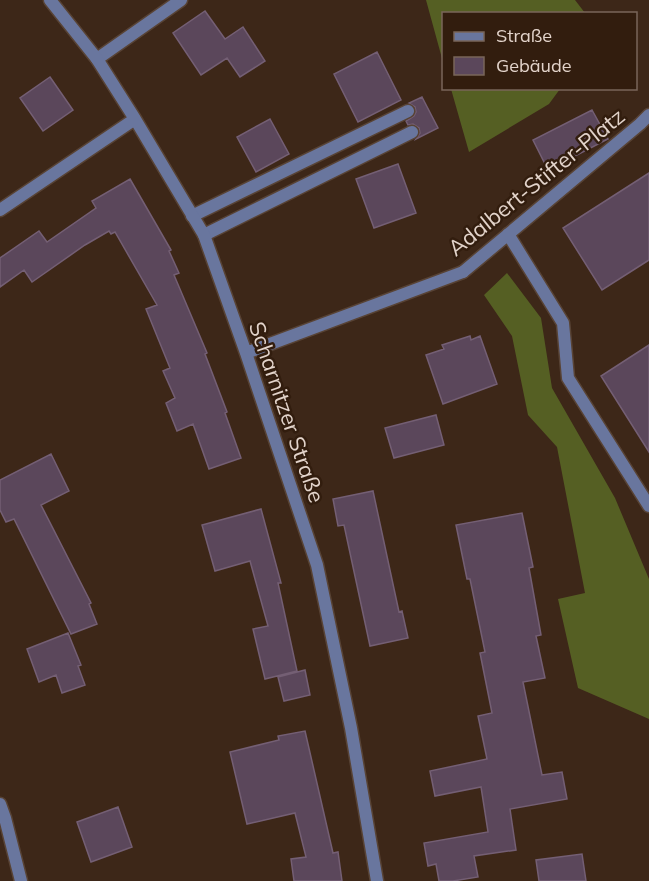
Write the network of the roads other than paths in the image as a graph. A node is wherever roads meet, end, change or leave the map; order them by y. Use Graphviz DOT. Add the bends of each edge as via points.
graph roads {
  1 [pos="50,0"];
  2 [pos="181,0"];
  3 [pos="97,59"];
  4 [pos="408,111"];
  5 [pos="649,115"];
  6 [pos="135,119"];
  7 [pos="412,132"];
  8 [pos="0,210"];
  9 [pos="192,216"];
  10 [pos="508,234"];
  11 [pos="204,235"];
  12 [pos="246,352"];
  13 [pos="649,506"];
  14 [pos="0,804"];
  15 [pos="21,881"];
  16 [pos="377,881"];
  1 -- 3 [label="street, Scharnitzer Straße"];
  2 -- 3 [label="street"];
  3 -- 6 [label="street, Scharnitzer Straße"];
  4 -- 9 [label="street"];
  5 -- 10 [label="street, Adalbert-Stifter-Platz"];
  6 -- 8 [label="street"];
  6 -- 9 [label="street, Scharnitzer Straße"];
  7 -- 11 [label="street"];
  9 -- 11 [label="street, Scharnitzer Straße"];
  10 -- 12 [label="street, Adalbert-Stifter-Platz" via="463,272"];
  10 -- 13 [label="street" via="563,323 568,378"];
  11 -- 12 [label="street, Scharnitzer Straße"];
  12 -- 16 [label="street, Scharnitzer Straße" via="317,566 351,728"];
  14 -- 15 [label="street"];
}
